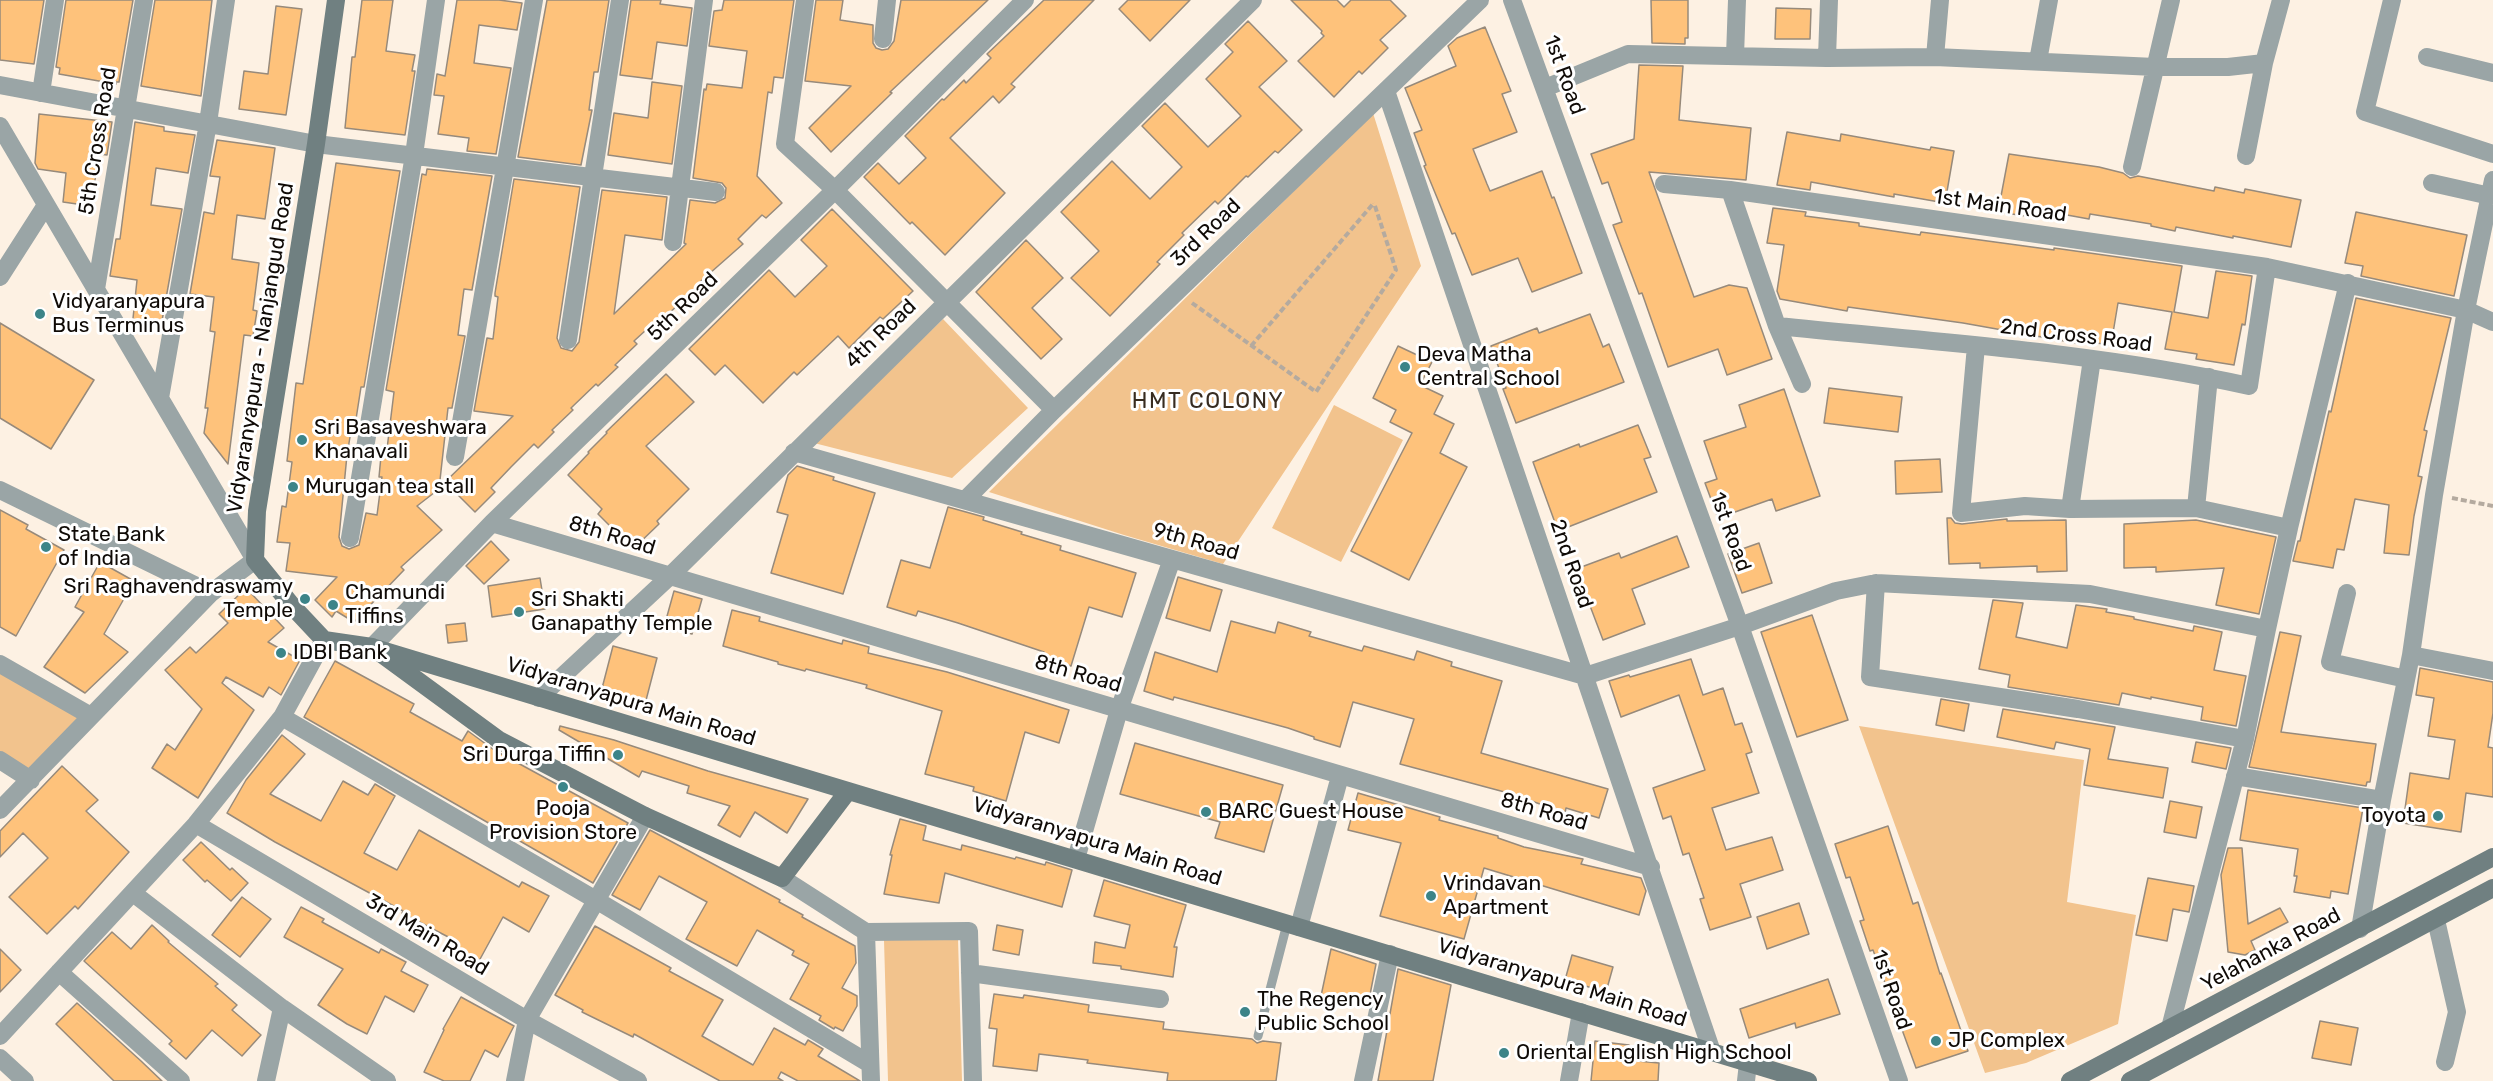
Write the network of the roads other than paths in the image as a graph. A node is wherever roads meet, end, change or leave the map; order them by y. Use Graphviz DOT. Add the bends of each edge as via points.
graph roads {
  1 [pos="55,0"];
  2 [pos="144,0"];
  3 [pos="226,0"];
  4 [pos="336,0"];
  5 [pos="435,0"];
  6 [pos="534,0"];
  7 [pos="620,0"];
  8 [pos="704,0"];
  9 [pos="805,0"];
  10 [pos="887,0"];
  11 [pos="1024,0"];
  12 [pos="1253,0"];
  13 [pos="1480,0"];
  14 [pos="1512,0"];
  15 [pos="1737,0"];
  16 [pos="1829,0"];
  17 [pos="1940,0"];
  18 [pos="2049,0"];
  19 [pos="2171,0"];
  20 [pos="2281,0"];
  21 [pos="2392,0"];
  22 [pos="883,39"];
  23 [pos="1735,56"];
  24 [pos="1935,57"];
  25 [pos="2427,57"];
  26 [pos="1827,58"];
  27 [pos="2038,61"];
  28 [pos="2264,63"];
  29 [pos="2155,67"];
  30 [pos="2493,73"];
  31 [pos="0,85"];
  32 [pos="1545,88"];
  33 [pos="1386,91"];
  34 [pos="42,93"];
  35 [pos="126,108"];
  36 [pos="208,123"];
  37 [pos="0,126"];
  38 [pos="316,144"];
  39 [pos="2493,154"];
  40 [pos="414,155"];
  41 [pos="2246,156"];
  42 [pos="506,166"];
  43 [pos="2132,167"];
  44 [pos="591,177"];
  45 [pos="2432,183"];
  46 [pos="1664,184"];
  47 [pos="680,188"];
  48 [pos="2491,188"];
  49 [pos="835,190"];
  50 [pos="1730,190"];
  51 [pos="716,192"];
  52 [pos="46,205"];
  53 [pos="673,242"];
  54 [pos="2266,267"];
  55 [pos="0,277"];
  56 [pos="2348,283"];
  57 [pos="96,289"];
  58 [pos="946,302"];
  59 [pos="2466,310"];
  60 [pos="2493,322"];
  61 [pos="1776,326"];
  62 [pos="568,340"];
  63 [pos="1976,346"];
  64 [pos="2092,359"];
  65 [pos="2209,377"];
  66 [pos="1802,384"];
  67 [pos="160,398"];
  68 [pos="1054,410"];
  69 [pos="794,452"];
  70 [pos="455,457"];
  71 [pos="0,490"];
  72 [pos="965,500"];
  73 [pos="2196,508"];
  74 [pos="2070,509"];
  75 [pos="492,523"];
  76 [pos="2289,528"];
  77 [pos="350,538"];
  78 [pos="1172,559"];
  79 [pos="255,560"];
  80 [pos="669,577"];
  81 [pos="1876,584"];
  82 [pos="211,593"];
  83 [pos="2348,593"];
  84 [pos="1740,626"];
  85 [pos="2267,629"];
  86 [pos="324,640"];
  87 [pos="372,647"];
  88 [pos="2411,655"];
  89 [pos="0,664"];
  90 [pos="2493,670"];
  91 [pos="1585,676"];
  92 [pos="2406,679"];
  93 [pos="539,698"];
  94 [pos="1119,710"];
  95 [pos="91,716"];
  96 [pos="282,717"];
  97 [pos="2245,739"];
  98 [pos="0,760"];
  99 [pos="1340,776"];
  100 [pos="2235,776"];
  101 [pos="31,780"];
  102 [pos="849,791"];
  103 [pos="2382,800"];
  104 [pos="0,810"];
  105 [pos="645,816"];
  106 [pos="196,824"];
  107 [pos="2493,857"];
  108 [pos="1076,859"];
  109 [pos="1651,867"];
  110 [pos="782,878"];
  111 [pos="2493,888"];
  112 [pos="133,893"];
  113 [pos="597,900"];
  114 [pos="2436,920"];
  115 [pos="1293,925"];
  116 [pos="2360,929"];
  117 [pos="866,932"];
  118 [pos="1390,954"];
  119 [pos="59,972"];
  120 [pos="970,973"];
  121 [pos="1160,999"];
  122 [pos="282,1008"];
  123 [pos="1581,1012"];
  124 [pos="527,1020"];
  125 [pos="2170,1028"];
  126 [pos="0,1036"];
  127 [pos="1258,1036"];
  128 [pos="1712,1052"];
  129 [pos="0,1058"];
  130 [pos="2445,1062"];
  131 [pos="1747,1072"];
  132 [pos="364,1073"];
  133 [pos="870,1073"];
  134 [pos="25,1081"];
  135 [pos="181,1081"];
  136 [pos="266,1081"];
  137 [pos="387,1081"];
  138 [pos="514,1081"];
  139 [pos="638,1081"];
  140 [pos="973,1081"];
  141 [pos="1363,1081"];
  142 [pos="1569,1081"];
  143 [pos="1808,1081"];
  144 [pos="1899,1081"];
  145 [pos="2070,1081"];
  146 [pos="2130,1081"];
  1 -- 34 [label="street"];
  2 -- 35 [label="street, 5th Cross Road"];
  3 -- 36 [label="street"];
  4 -- 38 [label="main road, Vidyaranyapura - Nanjangud Road"];
  5 -- 40 [label="street"];
  6 -- 42 [label="street"];
  7 -- 44 [label="street"];
  8 -- 47 [label="street"];
  9 -- 49 [label="street" via="784,144"];
  10 -- 22 [label="street"];
  11 -- 49 [label="street, 5th Road"];
  12 -- 58 [label="street, 4th Road"];
  13 -- 33 [label="street, 3rd Road"];
  14 -- 32 [label="street, 1st Road"];
  15 -- 23 [label="street"];
  16 -- 26 [label="street"];
  17 -- 24 [label="street"];
  18 -- 27 [label="street"];
  19 -- 29 [label="street"];
  20 -- 28 [label="street"];
  21 -- 39 [label="street" via="2366,112"];
  23 -- 26 [label="street"];
  23 -- 32 [label="street" via="1628,54"];
  24 -- 26 [label="street"];
  24 -- 27 [label="street"];
  25 -- 30 [label="street"];
  27 -- 29 [label="street"];
  28 -- 29 [label="street"];
  28 -- 41 [label="street"];
  29 -- 43 [label="street"];
  31 -- 34 [label="street"];
  32 -- 84 [label="street, 1st Road"];
  33 -- 68 [label="street, 3rd Road"];
  33 -- 91 [label="street, 2nd Road"];
  34 -- 35 [label="street"];
  35 -- 36 [label="street"];
  35 -- 57 [label="street, 5th Cross Road"];
  36 -- 38 [label="street"];
  36 -- 67 [label="street"];
  37 -- 52 [label="street"];
  38 -- 40 [label="street"];
  38 -- 79 [label="main road, Vidyaranyapura - Nanjangud Road" via="257,511"];
  40 -- 42 [label="street"];
  40 -- 77 [label="street"];
  42 -- 44 [label="street"];
  42 -- 70 [label="street"];
  44 -- 47 [label="street"];
  44 -- 62 [label="street"];
  45 -- 48 [label="street"];
  46 -- 50 [label="street, 1st Main Road"];
  47 -- 51 [label="street"];
  47 -- 53 [label="street"];
  48 -- 59 [label="street"];
  49 -- 58 [label="street"];
  49 -- 75 [label="street, 5th Road"];
  50 -- 54 [label="street, 1st Main Road"];
  50 -- 61 [label="street"];
  52 -- 55 [label="street"];
  52 -- 57 [label="street"];
  54 -- 56 [label="street, 1st Main Road"];
  54 -- 65 [label="street, 2nd Cross Road" via="2249,386"];
  56 -- 59 [label="street, 1st Main Road"];
  56 -- 76 [label="street"];
  57 -- 67 [label="street"];
  58 -- 68 [label="street"];
  58 -- 69 [label="street, 4th Road"];
  59 -- 60 [label="street, 1st Main Road"];
  59 -- 88 [label="street"];
  61 -- 63 [label="street, 2nd Cross Road"];
  61 -- 66 [label="street"];
  63 -- 64 [label="street, 2nd Cross Road"];
  63 -- 74 [label="street" via="1961,513 2025,506"];
  64 -- 65 [label="street, 2nd Cross Road"];
  64 -- 74 [label="street"];
  65 -- 73 [label="street"];
  67 -- 79 [label="street"];
  68 -- 72 [label="street, 3rd Road"];
  69 -- 72 [label="street, 9th Road"];
  69 -- 80 [label="street, 4th Road"];
  71 -- 82 [label="street"];
  72 -- 78 [label="street, 9th Road"];
  73 -- 74 [label="street"];
  73 -- 76 [label="street"];
  75 -- 80 [label="street, 8th Road"];
  75 -- 87 [label="street, 5th Road"];
  76 -- 85 [label="street"];
  78 -- 91 [label="street, 9th Road"];
  78 -- 94 [label="street"];
  79 -- 82 [label="street"];
  79 -- 86 [label="main road"];
  80 -- 93 [label="street, 4th Road"];
  80 -- 94 [label="street, 8th Road"];
  81 -- 84 [label="street" via="1836,591"];
  81 -- 85 [label="street" via="2090,594"];
  81 -- 97 [label="street" via="1870,677"];
  82 -- 95 [label="street"];
  83 -- 92 [label="street" via="2330,662"];
  84 -- 91 [label="street"];
  84 -- 144 [label="street, 1st Road"];
  85 -- 97 [label="street"];
  86 -- 87 [label="main road, Vidyaranyapura Main Road"];
  86 -- 96 [label="street"];
  87 -- 93 [label="main road, Vidyaranyapura Main Road"];
  87 -- 105 [label="main road" via="499,740"];
  88 -- 90 [label="street"];
  88 -- 92 [label="street"];
  89 -- 95 [label="street"];
  91 -- 109 [label="street, 2nd Road"];
  92 -- 103 [label="street"];
  93 -- 102 [label="main road, Vidyaranyapura Main Road"];
  94 -- 99 [label="street, 8th Road"];
  94 -- 108 [label="street"];
  95 -- 101 [label="street"];
  96 -- 106 [label="street"];
  96 -- 113 [label="street"];
  97 -- 100 [label="street"];
  98 -- 101 [label="street"];
  99 -- 109 [label="street, 8th Road"];
  99 -- 115 [label="street"];
  100 -- 103 [label="street"];
  100 -- 125 [label="street"];
  101 -- 104 [label="street"];
  102 -- 108 [label="main road, Vidyaranyapura Main Road"];
  102 -- 110 [label="main road"];
  103 -- 116 [label="street"];
  105 -- 110 [label="main road"];
  105 -- 113 [label="street"];
  106 -- 112 [label="street"];
  106 -- 124 [label="street, 3rd Main Road"];
  107 -- 116 [label="main road, Yelahanka Road"];
  108 -- 115 [label="main road, Vidyaranyapura Main Road"];
  109 -- 128 [label="street, 2nd Road"];
  110 -- 117 [label="street"];
  111 -- 114 [label="main road"];
  112 -- 119 [label="street"];
  112 -- 122 [label="street"];
  113 -- 124 [label="street"];
  113 -- 133 [label="street"];
  114 -- 130 [label="street" via="2457,1012"];
  114 -- 146 [label="main road"];
  115 -- 118 [label="main road, Vidyaranyapura Main Road"];
  115 -- 127 [label="lane"];
  116 -- 125 [label="main road, Yelahanka Road"];
  117 -- 120 [label="street" via="969,932"];
  117 -- 133 [label="street"];
  118 -- 123 [label="main road, Vidyaranyapura Main Road"];
  118 -- 141 [label="street"];
  119 -- 126 [label="street"];
  119 -- 135 [label="street"];
  120 -- 121 [label="street"];
  120 -- 140 [label="street"];
  122 -- 132 [label="street"];
  122 -- 136 [label="street"];
  123 -- 128 [label="main road, Vidyaranyapura Main Road"];
  123 -- 142 [label="street"];
  124 -- 138 [label="street"];
  124 -- 139 [label="street, 3rd Main Road"];
  125 -- 145 [label="main road, Yelahanka Road"];
  128 -- 131 [label="main road, Vidyaranyapura Main Road"];
  129 -- 134 [label="street"];
  131 -- 143 [label="main road, Vidyaranyapura Main Road"];
  132 -- 137 [label="street"];
}
